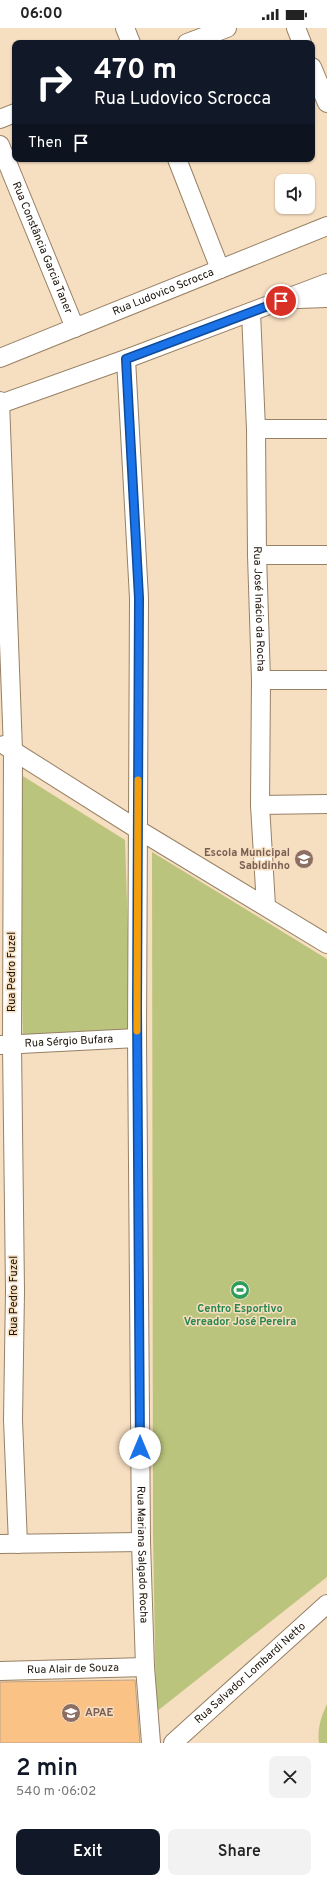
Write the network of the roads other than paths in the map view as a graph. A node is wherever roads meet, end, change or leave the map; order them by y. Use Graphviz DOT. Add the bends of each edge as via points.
graph roads {
  1 [pos="125,28"];
  2 [pos="227,28"];
  3 [pos="296,28"];
  4 [pos="130,40"];
  5 [pos="195,40"];
  6 [pos="301,40"];
  7 [pos="315,74"];
  8 [pos="327,103"];
  9 [pos="12,114"];
  10 [pos="0,119"];
  11 [pos="0,145"];
  12 [pos="178,162"];
  13 [pos="327,226"];
  14 [pos="220,269"];
  15 [pos="327,283"];
  16 [pos="327,298"];
  17 [pos="287,299"];
  18 [pos="251,312"];
  19 [pos="75,328"];
  20 [pos="0,358"];
  21 [pos="126,359"];
  22 [pos="0,403"];
  23 [pos="256,429"];
  24 [pos="327,429"];
  25 [pos="257,555"];
  26 [pos="327,555"];
  27 [pos="261,680"];
  28 [pos="327,680"];
  29 [pos="6,746"];
  30 [pos="327,804"];
  31 [pos="260,805"];
  32 [pos="137,830"];
  33 [pos="266,906"];
  34 [pos="327,944"];
  35 [pos="137,1038"];
  36 [pos="6,1045"];
  37 [pos="7,1169"];
  38 [pos="7,1291"];
  39 [pos="6,1420"];
  40 [pos="141,1542"];
  41 [pos="0,1544"];
  42 [pos="18,1544"];
  43 [pos="327,1604"];
  44 [pos="145,1667"];
  45 [pos="0,1671"];
  46 [pos="151,1743"];
  47 [pos="173,1743"];
  1 -- 4 [label="street"];
  2 -- 5 [label="street"];
  3 -- 6 [label="street"];
  7 -- 8 [label="street"];
  9 -- 10 [label="street"];
  11 -- 19 [label="street, Rua Constância Garcia Taner"];
  12 -- 14 [label="street"];
  13 -- 14 [label="street, Rua Ludovico Scrocca"];
  14 -- 19 [label="street, Rua Ludovico Scrocca"];
  15 -- 17 [label="street"];
  16 -- 17 [label="street"];
  17 -- 18 [label="street"];
  18 -- 21 [label="street"];
  18 -- 23 [label="street, Rua José Inácio da Rocha"];
  19 -- 20 [label="street, Rua Ludovico Scrocca"];
  21 -- 22 [label="street"];
  21 -- 32 [label="street, Rua Mariana Salgado Rocha" via="139,598"];
  22 -- 29 [label="street, Rua Pedro Fuzel"];
  23 -- 24 [label="street"];
  23 -- 25 [label="street, Rua José Inácio da Rocha"];
  25 -- 26 [label="street"];
  25 -- 27 [label="street, Rua José Inácio da Rocha"];
  27 -- 28 [label="street"];
  27 -- 31 [label="street, Rua José Inácio da Rocha"];
  29 -- 32 [label="street"];
  29 -- 36 [label="street, Rua Pedro Fuzel"];
  30 -- 31 [label="street"];
  31 -- 33 [label="street, Rua José Inácio da Rocha"];
  32 -- 33 [label="street"];
  32 -- 35 [label="street, Rua Mariana Salgado Rocha"];
  33 -- 34 [label="street"];
  35 -- 36 [label="street, Rua Sérgio Bufara"];
  35 -- 40 [label="street, Rua Mariana Salgado Rocha"];
  36 -- 37 [label="street, Rua Pedro Fuzel"];
  37 -- 38 [label="street, Rua Pedro Fuzel"];
  38 -- 39 [label="street, Rua Pedro Fuzel"];
  39 -- 42 [label="street, Rua Pedro Fuzel"];
  40 -- 42 [label="street"];
  40 -- 44 [label="street, Rua Mariana Salgado Rocha"];
  41 -- 42 [label="street"];
  43 -- 47 [label="street, Rua Salvador Lombardi Netto"];
  44 -- 45 [label="street, Rua Alair de Souza"];
  44 -- 46 [label="street, Rua Mariana Salgado Rocha"];
}
